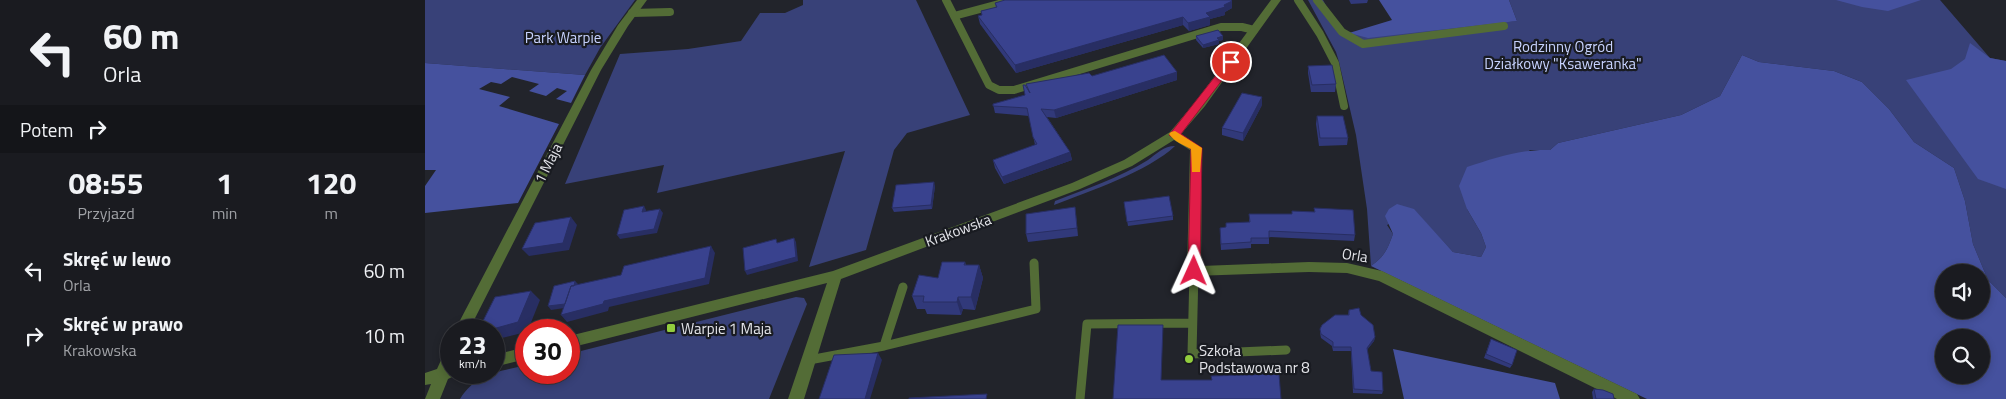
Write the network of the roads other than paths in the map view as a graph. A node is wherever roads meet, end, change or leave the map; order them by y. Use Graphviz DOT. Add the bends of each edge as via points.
graph roads {
  1 [pos="642,0"];
  2 [pos="946,0"];
  3 [pos="1014,0"];
  4 [pos="1276,0"];
  5 [pos="1298,0"];
  6 [pos="1317,0"];
  7 [pos="670,12"];
  8 [pos="632,13"];
  9 [pos="954,16"];
  10 [pos="1504,26"];
  11 [pos="1254,30"];
  12 [pos="1344,106"];
  13 [pos="1174,135"];
  14 [pos="1034,263"];
  15 [pos="1194,271"];
  16 [pos="835,276"];
  17 [pos="903,287"];
  18 [pos="468,319"];
  19 [pos="1192,324"];
  20 [pos="580,339"];
  21 [pos="884,346"];
  22 [pos="1286,350"];
  23 [pos="809,360"];
  24 [pos="440,374"];
  25 [pos="425,379"];
  26 [pos="440,384"];
  27 [pos="432,399"];
  28 [pos="796,399"];
  29 [pos="1080,399"];
  30 [pos="1632,399"];
  1 -- 8 [label="street, 1 Maja"];
  2 -- 9 [label="lane"];
  3 -- 9 [label="lane"];
  4 -- 11 [label="street, Krakowska"];
  5 -- 12 [label="lane" via="1321,34 1335,63"];
  6 -- 10 [label="lane" via="1341,32 1363,44"];
  7 -- 8 [label="lane"];
  8 -- 18 [label="street, 1 Maja" via="596,70"];
  9 -- 11 [label="lane" via="989,85 999,90 1014,90 1221,27 1241,26"];
  11 -- 13 [label="street, Krakowska"];
  13 -- 15 [label="street" via="1196,148"];
  13 -- 16 [label="street, Krakowska" via="1128,163 1076,186"];
  14 -- 21 [label="lane" via="1036,309"];
  15 -- 19 [label="lane"];
  15 -- 30 [label="street, Orla" via="1347,268 1382,276"];
  16 -- 20 [label="street, Krakowska"];
  16 -- 23 [label="street"];
  17 -- 21 [label="lane"];
  19 -- 22 [label="lane" via="1192,354"];
  19 -- 29 [label="lane" via="1087,324"];
  21 -- 23 [label="lane"];
  23 -- 28 [label="street"];
  24 -- 25 [label="street"];
  26 -- 27 [label="street"];
}
